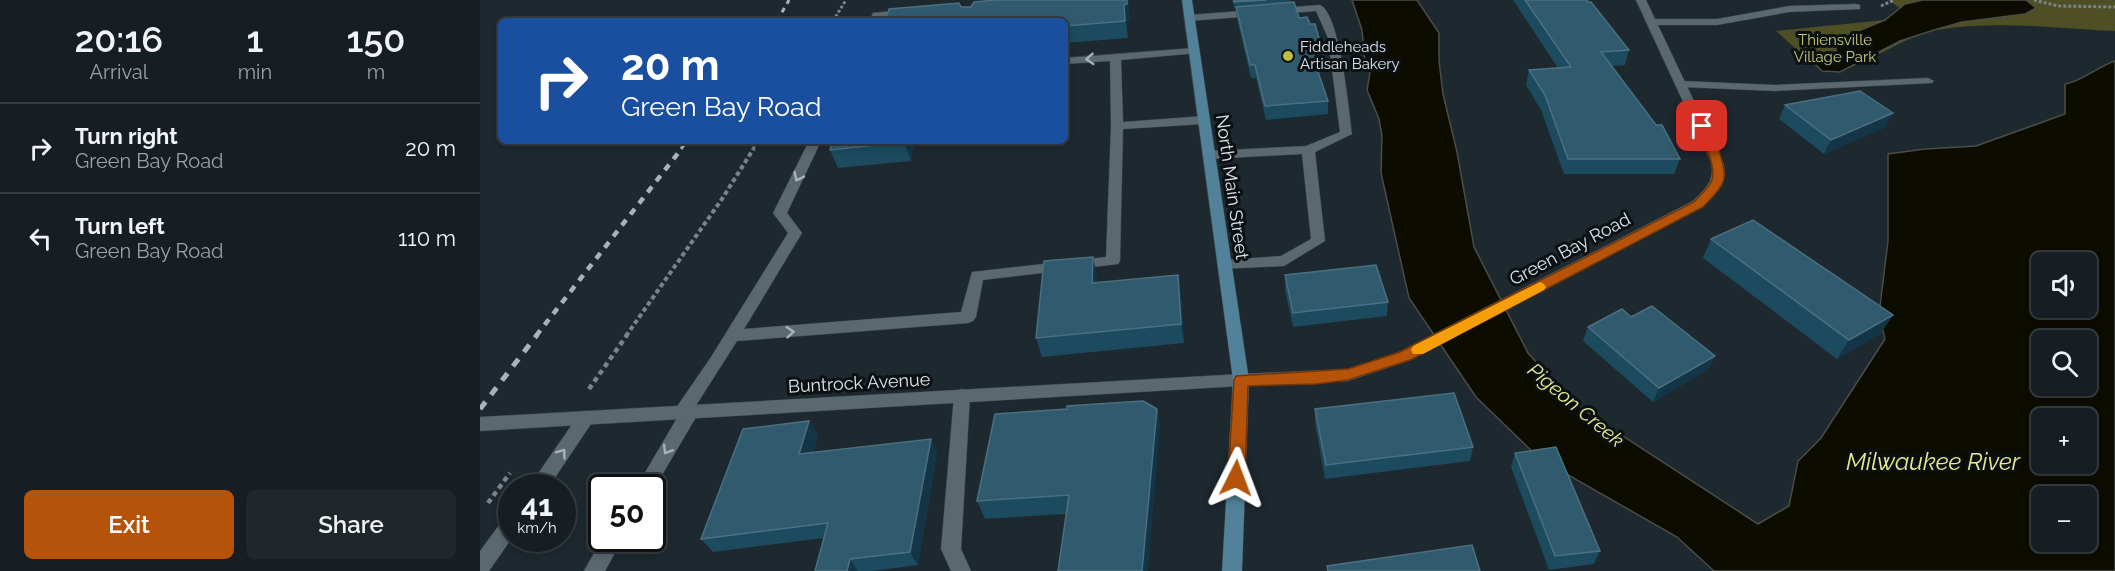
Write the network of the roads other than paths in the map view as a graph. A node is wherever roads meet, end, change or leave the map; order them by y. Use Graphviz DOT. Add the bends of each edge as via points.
graph roads {
  1 [pos="1187,0"];
  2 [pos="1641,0"];
  3 [pos="1856,7"];
  4 [pos="920,12"];
  5 [pos="875,18"];
  6 [pos="1190,18"];
  7 [pos="1652,22"];
  8 [pos="1194,51"];
  9 [pos="1115,57"];
  10 [pos="1068,61"];
  11 [pos="1928,81"];
  12 [pos="1682,84"];
  13 [pos="1204,120"];
  14 [pos="1117,126"];
  15 [pos="814,144"];
  16 [pos="1308,150"];
  17 [pos="1209,154"];
  18 [pos="1225,265"];
  19 [pos="732,336"];
  20 [pos="1241,380"];
  21 [pos="962,396"];
  22 [pos="686,412"];
  23 [pos="586,418"];
  24 [pos="480,424"];
  25 [pos="547,474"];
  26 [pos="653,474"];
  27 [pos="498,542"];
  28 [pos="606,552"];
  29 [pos="480,567"];
  30 [pos="594,571"];
  31 [pos="961,571"];
  32 [pos="1232,571"];
  1 -- 6 [label="main road, North Main Street"];
  2 -- 7 [label="street, Green Bay Road"];
  3 -- 7 [label="street" via="1789,9 1717,22"];
  4 -- 5 [label="street"];
  6 -- 8 [label="main road, North Main Street"];
  6 -- 16 [label="street" via="1320,8 1333,38 1346,134"];
  7 -- 12 [label="street, Green Bay Road"];
  8 -- 9 [label="street"];
  8 -- 13 [label="main road, North Main Street"];
  9 -- 10 [label="street, one-way"];
  9 -- 14 [label="street"];
  11 -- 12 [label="street" via="1775,88"];
  12 -- 20 [label="street, Green Bay Road" via="1720,174 1717,184 1698,204 1405,356 1348,375"];
  13 -- 14 [label="street"];
  13 -- 17 [label="main road, North Main Street"];
  19 -- 14 [label="street, one-way" via="968,317 977,276 1113,261"];
  15 -- 19 [label="street, one-way" via="780,213 795,233"];
  16 -- 17 [label="street"];
  16 -- 18 [label="street" via="1318,241 1284,261"];
  17 -- 18 [label="main road, North Main Street"];
  18 -- 20 [label="main road, North Main Street"];
  19 -- 22 [label="street"];
  20 -- 21 [label="street, Buntrock Avenue"];
  20 -- 32 [label="main road, North Main Street"];
  21 -- 22 [label="street, Buntrock Avenue"];
  21 -- 31 [label="street" via="951,549"];
  22 -- 23 [label="street, Buntrock Avenue"];
  22 -- 26 [label="street, one-way"];
  23 -- 24 [label="street, Buntrock Avenue"];
  25 -- 23 [label="street, one-way"];
  27 -- 29 [label="street"];
  28 -- 30 [label="street"];
}
